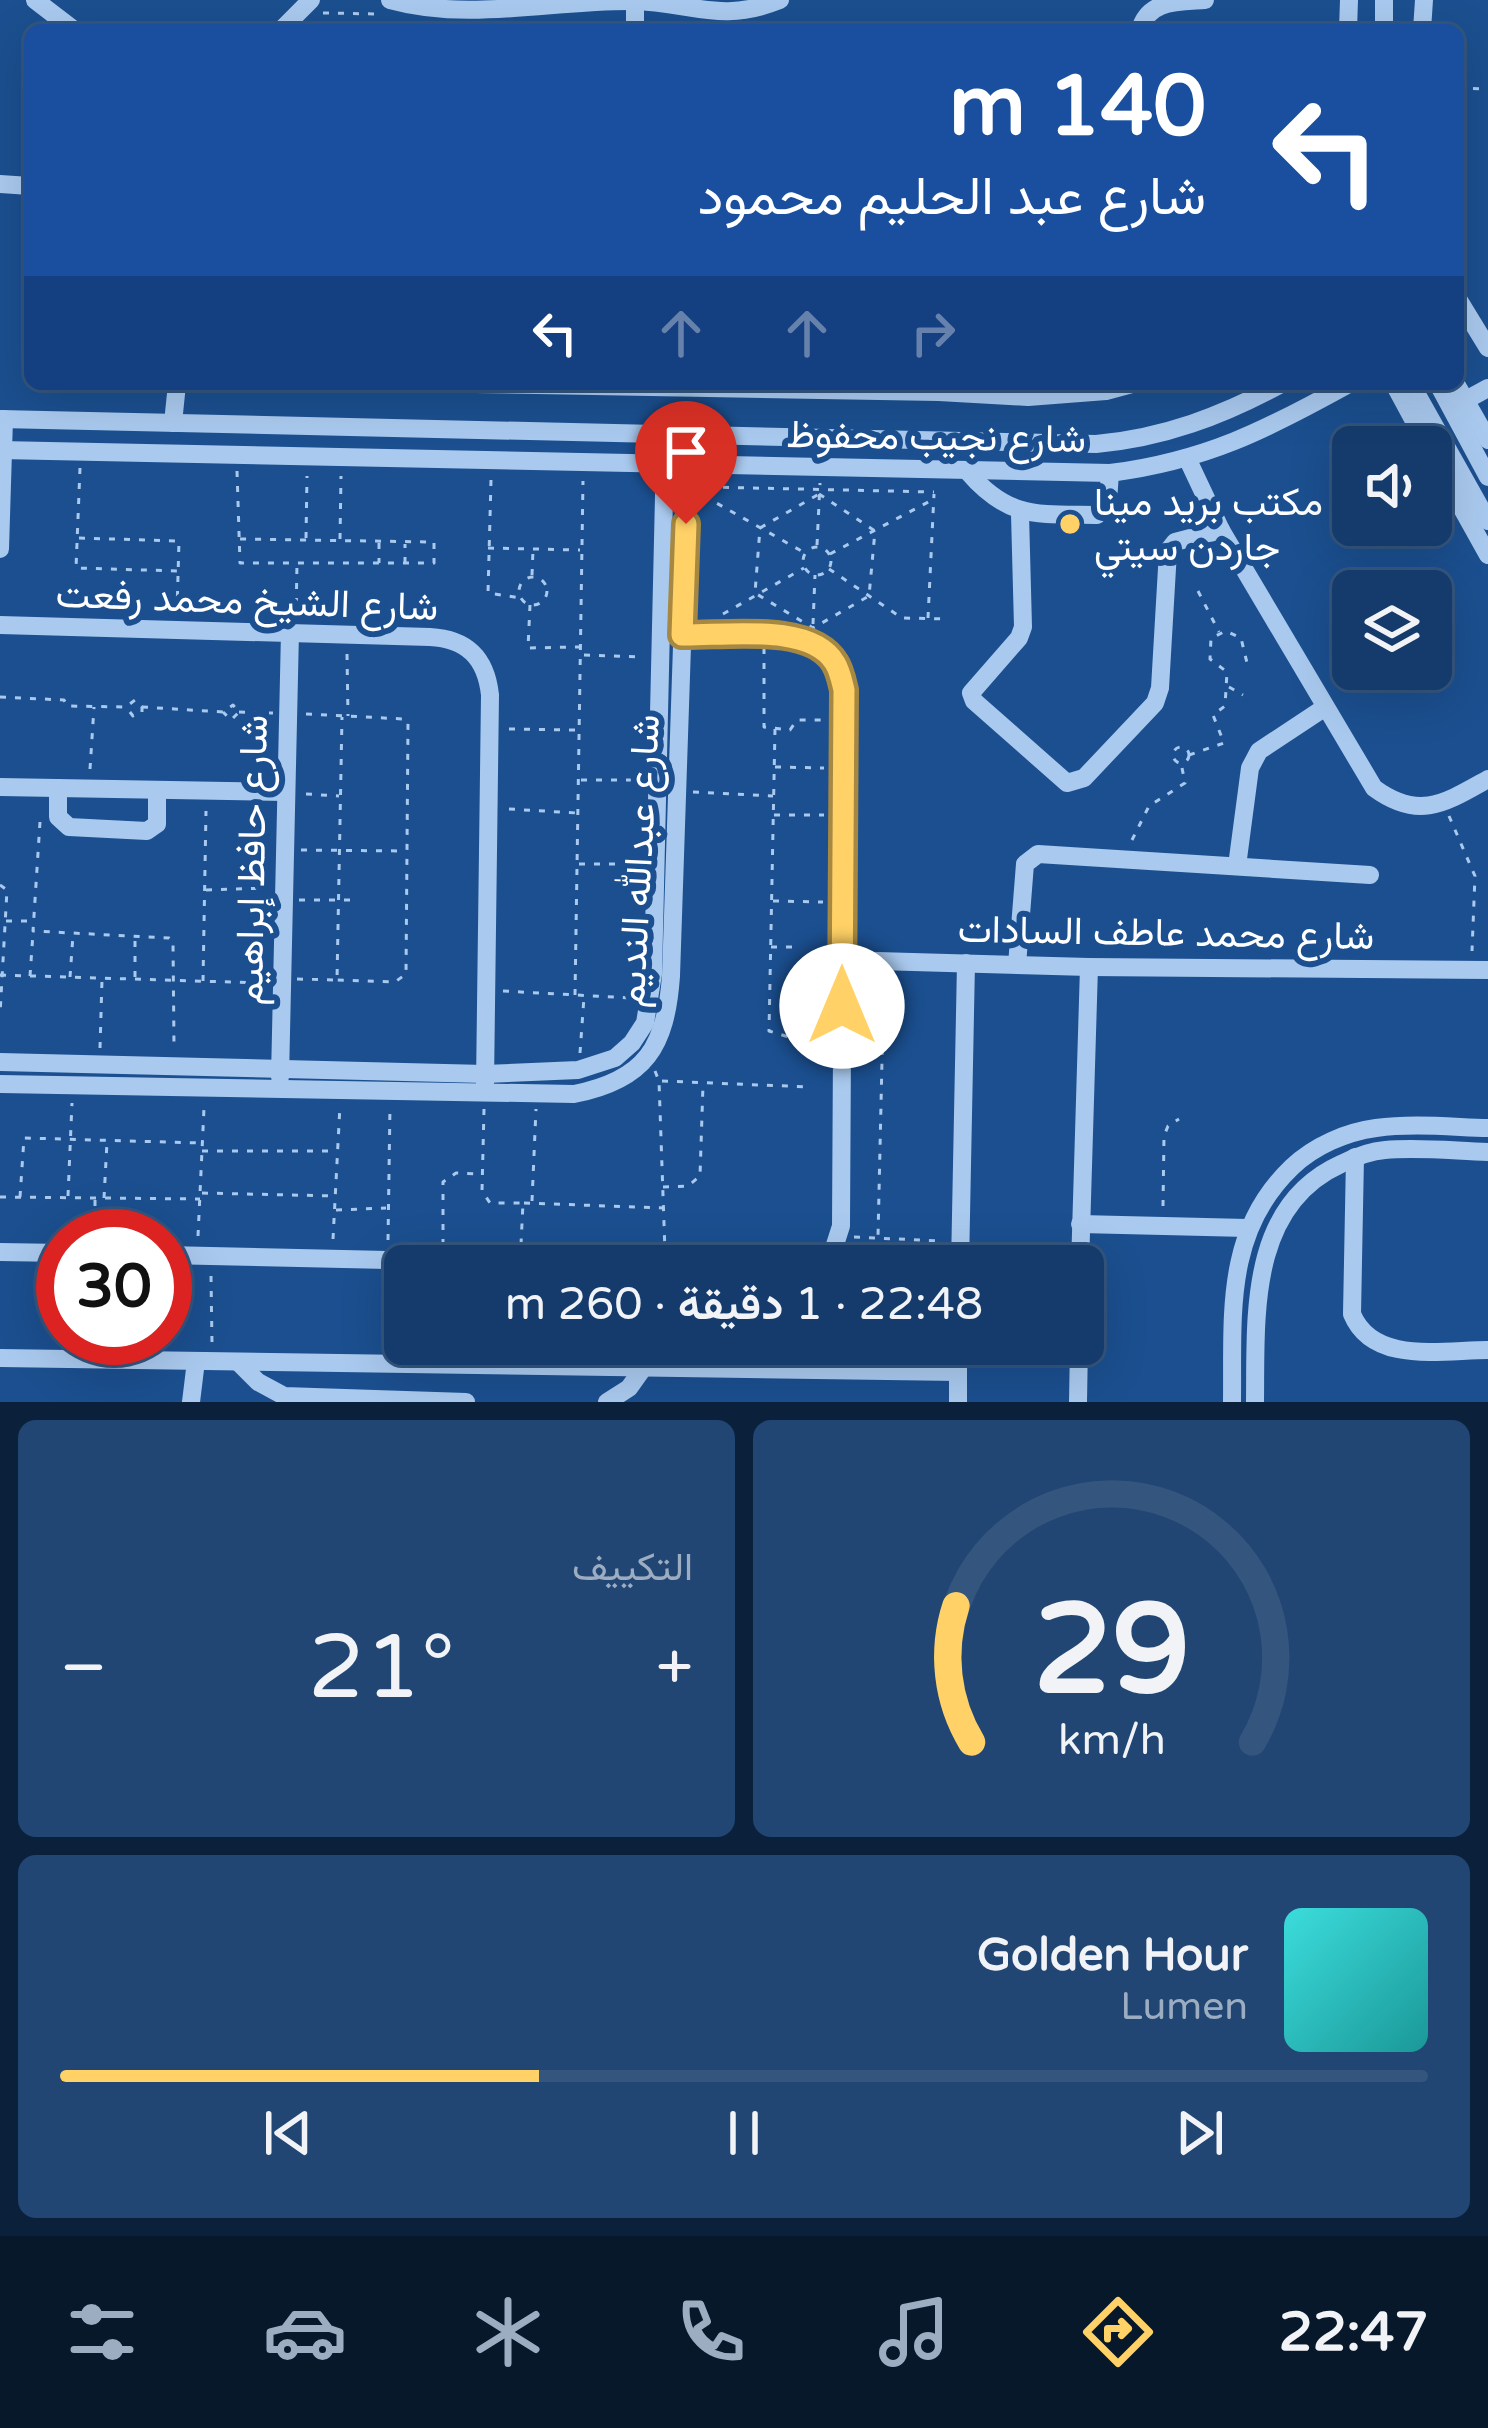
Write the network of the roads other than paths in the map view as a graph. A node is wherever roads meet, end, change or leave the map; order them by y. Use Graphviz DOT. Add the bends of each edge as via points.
graph roads {
  1 [pos="34,0"];
  2 [pos="390,0"];
  3 [pos="635,0"];
  4 [pos="780,0"];
  5 [pos="1205,0"];
  6 [pos="415,20"];
  7 [pos="722,22"];
  8 [pos="68,24"];
  9 [pos="1141,24"];
  10 [pos="1464,309"];
  11 [pos="1488,348"];
  12 [pos="1488,388"];
  13 [pos="176,390"];
  14 [pos="957,390"];
  15 [pos="1112,390"];
  16 [pos="1269,390"];
  17 [pos="1338,390"];
  18 [pos="1397,390"];
  19 [pos="1414,390"];
  20 [pos="1441,390"];
  21 [pos="1461,392"];
  22 [pos="2,418"];
  23 [pos="173,423"];
  24 [pos="1416,426"];
  25 [pos="665,436"];
  26 [pos="689,436"];
  27 [pos="1488,440"];
  28 [pos="1,450"];
  29 [pos="1188,460"];
  30 [pos="664,464"];
  31 [pos="688,465"];
  32 [pos="968,472"];
  33 [pos="1110,473"];
  34 [pos="1488,477"];
  35 [pos="1452,491"];
  36 [pos="1020,514"];
  37 [pos="1488,521"];
  38 [pos="1220,530"];
  39 [pos="0,549"];
  40 [pos="1488,555"];
  41 [pos="0,625"];
  42 [pos="293,632"];
  43 [pos="661,635"];
  44 [pos="682,635"];
  45 [pos="1324,708"];
  46 [pos="1488,779"];
  47 [pos="0,787"];
  48 [pos="50,788"];
  49 [pos="157,790"];
  50 [pos="286,793"];
  51 [pos="1237,866"];
  52 [pos="1370,875"];
  53 [pos="842,960"];
  54 [pos="966,963"];
  55 [pos="1017,965"];
  56 [pos="1089,967"];
  57 [pos="1479,970"];
  58 [pos="0,1062"];
  59 [pos="280,1068"];
  60 [pos="485,1074"];
  61 [pos="0,1084"];
  62 [pos="279,1089"];
  63 [pos="485,1095"];
  64 [pos="1488,1128"];
  65 [pos="1488,1152"];
  66 [pos="1355,1157"];
  67 [pos="1080,1224"];
  68 [pos="1247,1228"];
  69 [pos="836,1245"];
  70 [pos="960,1245"];
  71 [pos="1080,1245"];
  72 [pos="0,1252"];
  73 [pos="36,1253"];
  74 [pos="192,1256"];
  75 [pos="384,1260"];
  76 [pos="1488,1350"];
  77 [pos="0,1358"];
  78 [pos="204,1361"];
  79 [pos="238,1362"];
  80 [pos="958,1365"];
  81 [pos="1078,1365"];
  82 [pos="644,1367"];
  83 [pos="958,1372"];
  84 [pos="259,1392"];
  85 [pos="191,1402"];
  86 [pos="466,1402"];
  87 [pos="607,1402"];
  88 [pos="958,1402"];
  89 [pos="1078,1402"];
  90 [pos="1232,1402"];
  91 [pos="1255,1402"];
  1 -- 8 [label="street"];
  2 -- 6 [label="street"];
  3 -- 6 [label="street"];
  3 -- 7 [label="street"];
  4 -- 7 [label="street"];
  5 -- 9 [label="street" via="1159,4"];
  10 -- 11 [label="street"];
  12 -- 21 [label="street"];
  13 -- 23 [label="street"];
  14 -- 15 [label="street" via="1028,398"];
  16 -- 26 [label="street, شارع نجيب محفوظ" via="1173,431 1096,444"];
  17 -- 29 [label="street, شارع نجيب محفوظ"];
  18 -- 24 [label="street"];
  19 -- 37 [label="street"];
  20 -- 34 [label="street"];
  21 -- 27 [label="street"];
  22 -- 23 [label="street, شارع نجيب محفوظ"];
  22 -- 28 [label="street"];
  23 -- 25 [label="street, شارع نجيب محفوظ"];
  25 -- 26 [label="street, شارع نجيب محفوظ"];
  25 -- 30 [label="street, شارع عبدالله النديم"];
  26 -- 31 [label="street, شارع عبدالله النديم"];
  28 -- 30 [label="street, شارع نجيب محفوظ"];
  28 -- 39 [label="street"];
  29 -- 33 [label="street, شارع نجيب محفوظ"];
  29 -- 38 [label="street"];
  30 -- 31 [label="street, شارع نجيب محفوظ"];
  30 -- 43 [label="street, شارع عبدالله النديم"];
  31 -- 32 [label="street, شارع نجيب محفوظ"];
  31 -- 44 [label="street, شارع عبدالله النديم"];
  32 -- 33 [label="street, شارع نجيب محفوظ"];
  32 -- 36 [label="street"];
  33 -- 36 [label="street" via="1108,500 1097,515"];
  35 -- 40 [label="street"];
  36 -- 38 [label="street" via="1023,627 971,694 1067,783 1084,778 1155,703 1168,551"];
  38 -- 45 [label="street"];
  41 -- 42 [label="street, شارع الشيخ محمد رفعت"];
  42 -- 50 [label="street, شارع حافظ إبراهيم"];
  42 -- 60 [label="street, شارع الشيخ محمد رفعت" via="448,638 480,658 488,676"];
  43 -- 44 [label="street"];
  43 -- 60 [label="street, شارع عبدالله النديم" via="645,1023 615,1058 578,1070"];
  44 -- 53 [label="street" via="813,636 837,665 844,690"];
  44 -- 63 [label="street, شارع عبدالله النديم" via="663,1031 649,1057 602,1089"];
  45 -- 46 [label="street" via="1374,788 1407,806 1444,803"];
  45 -- 51 [label="street" via="1259,751"];
  47 -- 48 [label="street"];
  48 -- 49 [label="street"];
  48 -- 49 [label="street" via="69,827 147,831 157,824"];
  49 -- 50 [label="street"];
  50 -- 59 [label="street, شارع حافظ إبراهيم"];
  51 -- 52 [label="street"];
  51 -- 55 [label="street" via="1032,856"];
  53 -- 54 [label="street, شارع محمد عاطف السادات"];
  53 -- 69 [label="street"];
  54 -- 55 [label="street, شارع محمد عاطف السادات"];
  54 -- 70 [label="street"];
  55 -- 56 [label="street, شارع محمد عاطف السادات"];
  56 -- 57 [label="street, شارع محمد عاطف السادات"];
  56 -- 67 [label="street"];
  58 -- 59 [label="street, شارع عبدالله النديم"];
  59 -- 60 [label="street, شارع عبدالله النديم"];
  59 -- 62 [label="street, شارع حافظ إبراهيم"];
  60 -- 63 [label="street, شارع الشيخ محمد رفعت"];
  61 -- 62 [label="street, شارع عبدالله النديم"];
  62 -- 63 [label="street, شارع عبدالله النديم"];
  64 -- 68 [label="street" via="1375,1128 1337,1138 1279,1180"];
  65 -- 66 [label="street"];
  66 -- 76 [label="street" via="1352,1314 1359,1330 1389,1348"];
  66 -- 91 [label="street" via="1298,1194 1266,1246"];
  67 -- 68 [label="street"];
  67 -- 71 [label="street"];
  68 -- 90 [label="street" via="1236,1272"];
  72 -- 73 [label="street"];
  74 -- 75 [label="street"];
  77 -- 78 [label="street"];
  78 -- 79 [label="street"];
  78 -- 85 [label="street"];
  79 -- 82 [label="street"];
  79 -- 84 [label="street"];
  80 -- 83 [label="street"];
  81 -- 89 [label="street"];
  82 -- 83 [label="street"];
  82 -- 87 [label="street"];
  83 -- 88 [label="street"];
  84 -- 86 [label="street"];
}
